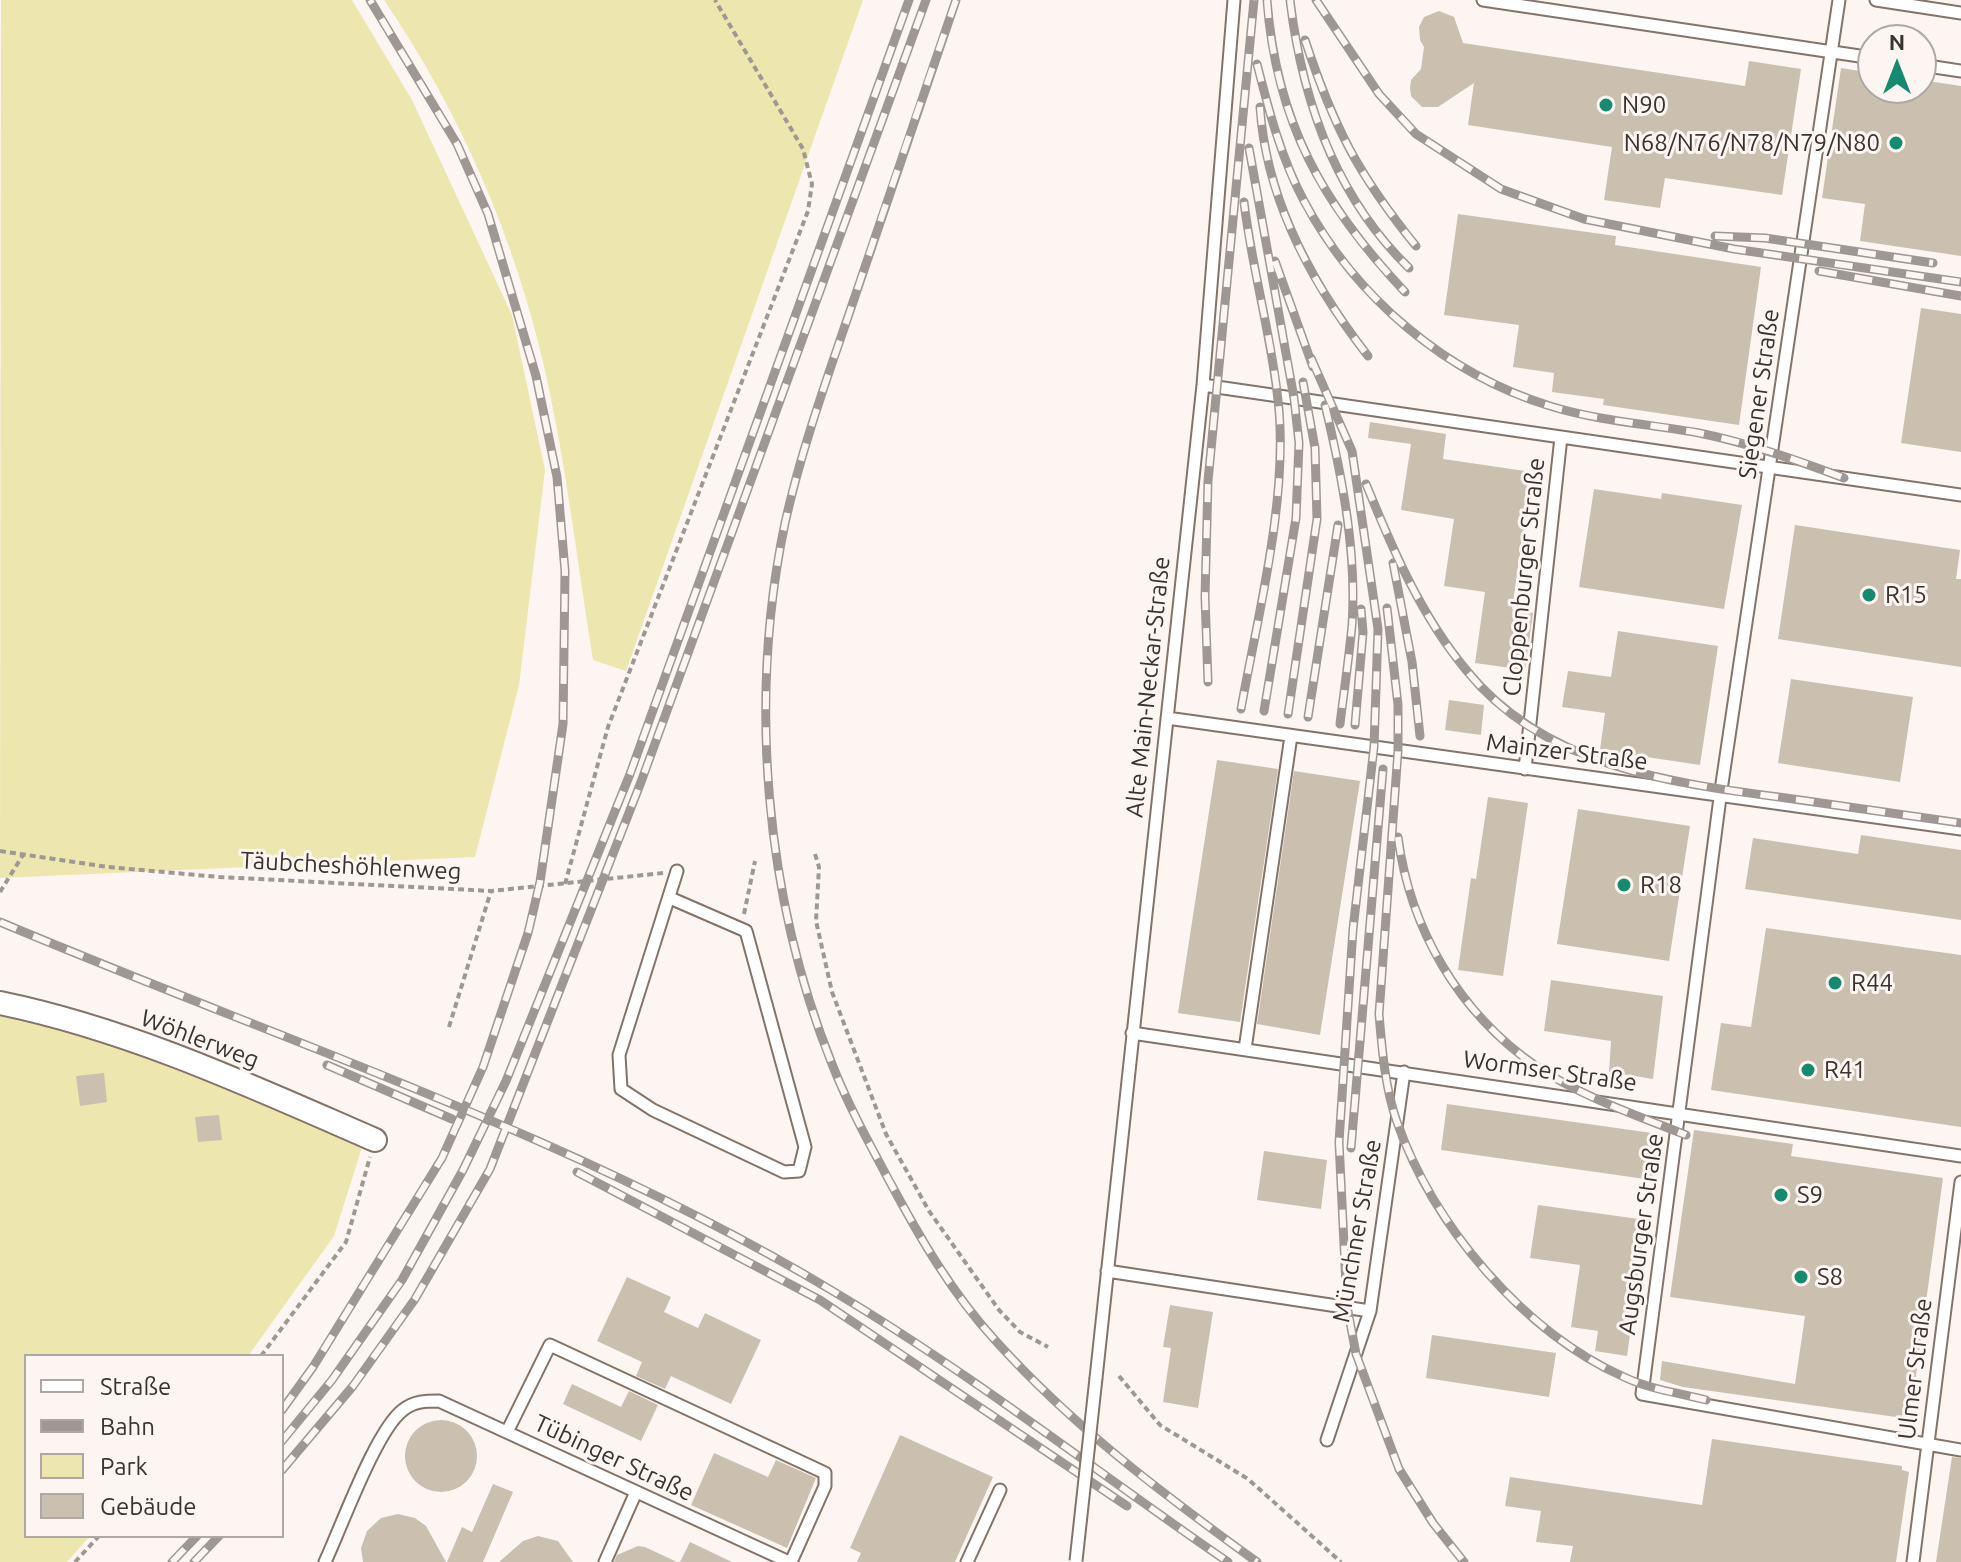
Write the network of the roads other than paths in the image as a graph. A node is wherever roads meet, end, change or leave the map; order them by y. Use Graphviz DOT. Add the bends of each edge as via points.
graph roads {
  1 [pos="1234,0"];
  2 [pos="1483,0"];
  3 [pos="1839,0"];
  4 [pos="1876,0"];
  5 [pos="1549,6"];
  6 [pos="1961,13"];
  7 [pos="1831,52"];
  8 [pos="1857,56"];
  9 [pos="1937,67"];
  10 [pos="1961,71"];
  11 [pos="1203,385"];
  12 [pos="1561,437"];
  13 [pos="1771,468"];
  14 [pos="1961,495"];
  15 [pos="1167,718"];
  16 [pos="1291,736"];
  17 [pos="1525,769"];
  18 [pos="1721,794"];
  19 [pos="1961,829"];
  20 [pos="677,871"];
  21 [pos="670,898"];
  22 [pos="0,1003"];
  23 [pos="1132,1033"];
  24 [pos="1245,1049"];
  25 [pos="1404,1072"];
  26 [pos="1680,1113"];
  27 [pos="375,1140"];
  28 [pos="1961,1156"];
  29 [pos="1961,1182"];
  30 [pos="1107,1271"];
  31 [pos="1370,1311"];
  32 [pos="507,1432"];
  33 [pos="1327,1440"];
  34 [pos="1928,1445"];
  35 [pos="1961,1450"];
  36 [pos="1000,1490"];
  37 [pos="636,1492"];
  38 [pos="1076,1561"];
  39 [pos="325,1562"];
  40 [pos="605,1562"];
  41 [pos="790,1562"];
  42 [pos="967,1562"];
  43 [pos="1913,1562"];
  1 -- 11 [label="lane, Alte Main-Neckar-Straße"];
  2 -- 5 [label="lane"];
  3 -- 7 [label="lane, Siegener Straße"];
  4 -- 6 [label="lane"];
  5 -- 7 [label="lane"];
  7 -- 8 [label="lane"];
  7 -- 13 [label="lane, Siegener Straße"];
  9 -- 10 [label="lane"];
  11 -- 12 [label="lane"];
  11 -- 15 [label="lane, Alte Main-Neckar-Straße"];
  12 -- 13 [label="lane"];
  12 -- 17 [label="lane, Cloppenburger Straße"];
  13 -- 14 [label="lane"];
  13 -- 18 [label="lane, Siegener Straße"];
  15 -- 16 [label="lane, Mainzer Straße"];
  15 -- 23 [label="lane, Alte Main-Neckar-Straße"];
  16 -- 17 [label="lane, Mainzer Straße"];
  16 -- 24 [label="lane"];
  17 -- 18 [label="lane, Mainzer Straße"];
  18 -- 19 [label="lane, Mainzer Straße"];
  18 -- 26 [label="lane, Augsburger Straße"];
  20 -- 21 [label="lane"];
  21 -- 21 [label="lane" via="619,1055 621,1089 653,1110 784,1172 799,1171 805,1147 746,931"];
  22 -- 27 [label="street, Wöhlerweg" via="143,1042"];
  23 -- 24 [label="lane, Wormser Straße"];
  23 -- 30 [label="lane, Alte Main-Neckar-Straße"];
  24 -- 25 [label="lane, Wormser Straße"];
  25 -- 26 [label="lane, Wormser Straße"];
  25 -- 31 [label="lane, Münchner Straße"];
  26 -- 28 [label="lane, Wormser Straße"];
  26 -- 34 [label="lane, Augsburger Straße" via="1642,1394"];
  29 -- 34 [label="lane, Ulmer Straße"];
  30 -- 31 [label="lane"];
  30 -- 38 [label="lane, Alte Main-Neckar-Straße, bridge"];
  31 -- 33 [label="lane, Münchner Straße"];
  32 -- 37 [label="lane, Tübinger Straße"];
  32 -- 39 [label="lane, Tübinger Straße" via="439,1401 420,1401 401,1410 383,1435"];
  32 -- 41 [label="lane" via="550,1345 611,1371 825,1473 825,1486"];
  34 -- 35 [label="lane"];
  34 -- 43 [label="lane, Ulmer Straße"];
  36 -- 42 [label="lane"];
  37 -- 40 [label="lane"];
  37 -- 41 [label="lane, Tübinger Straße"];
}
